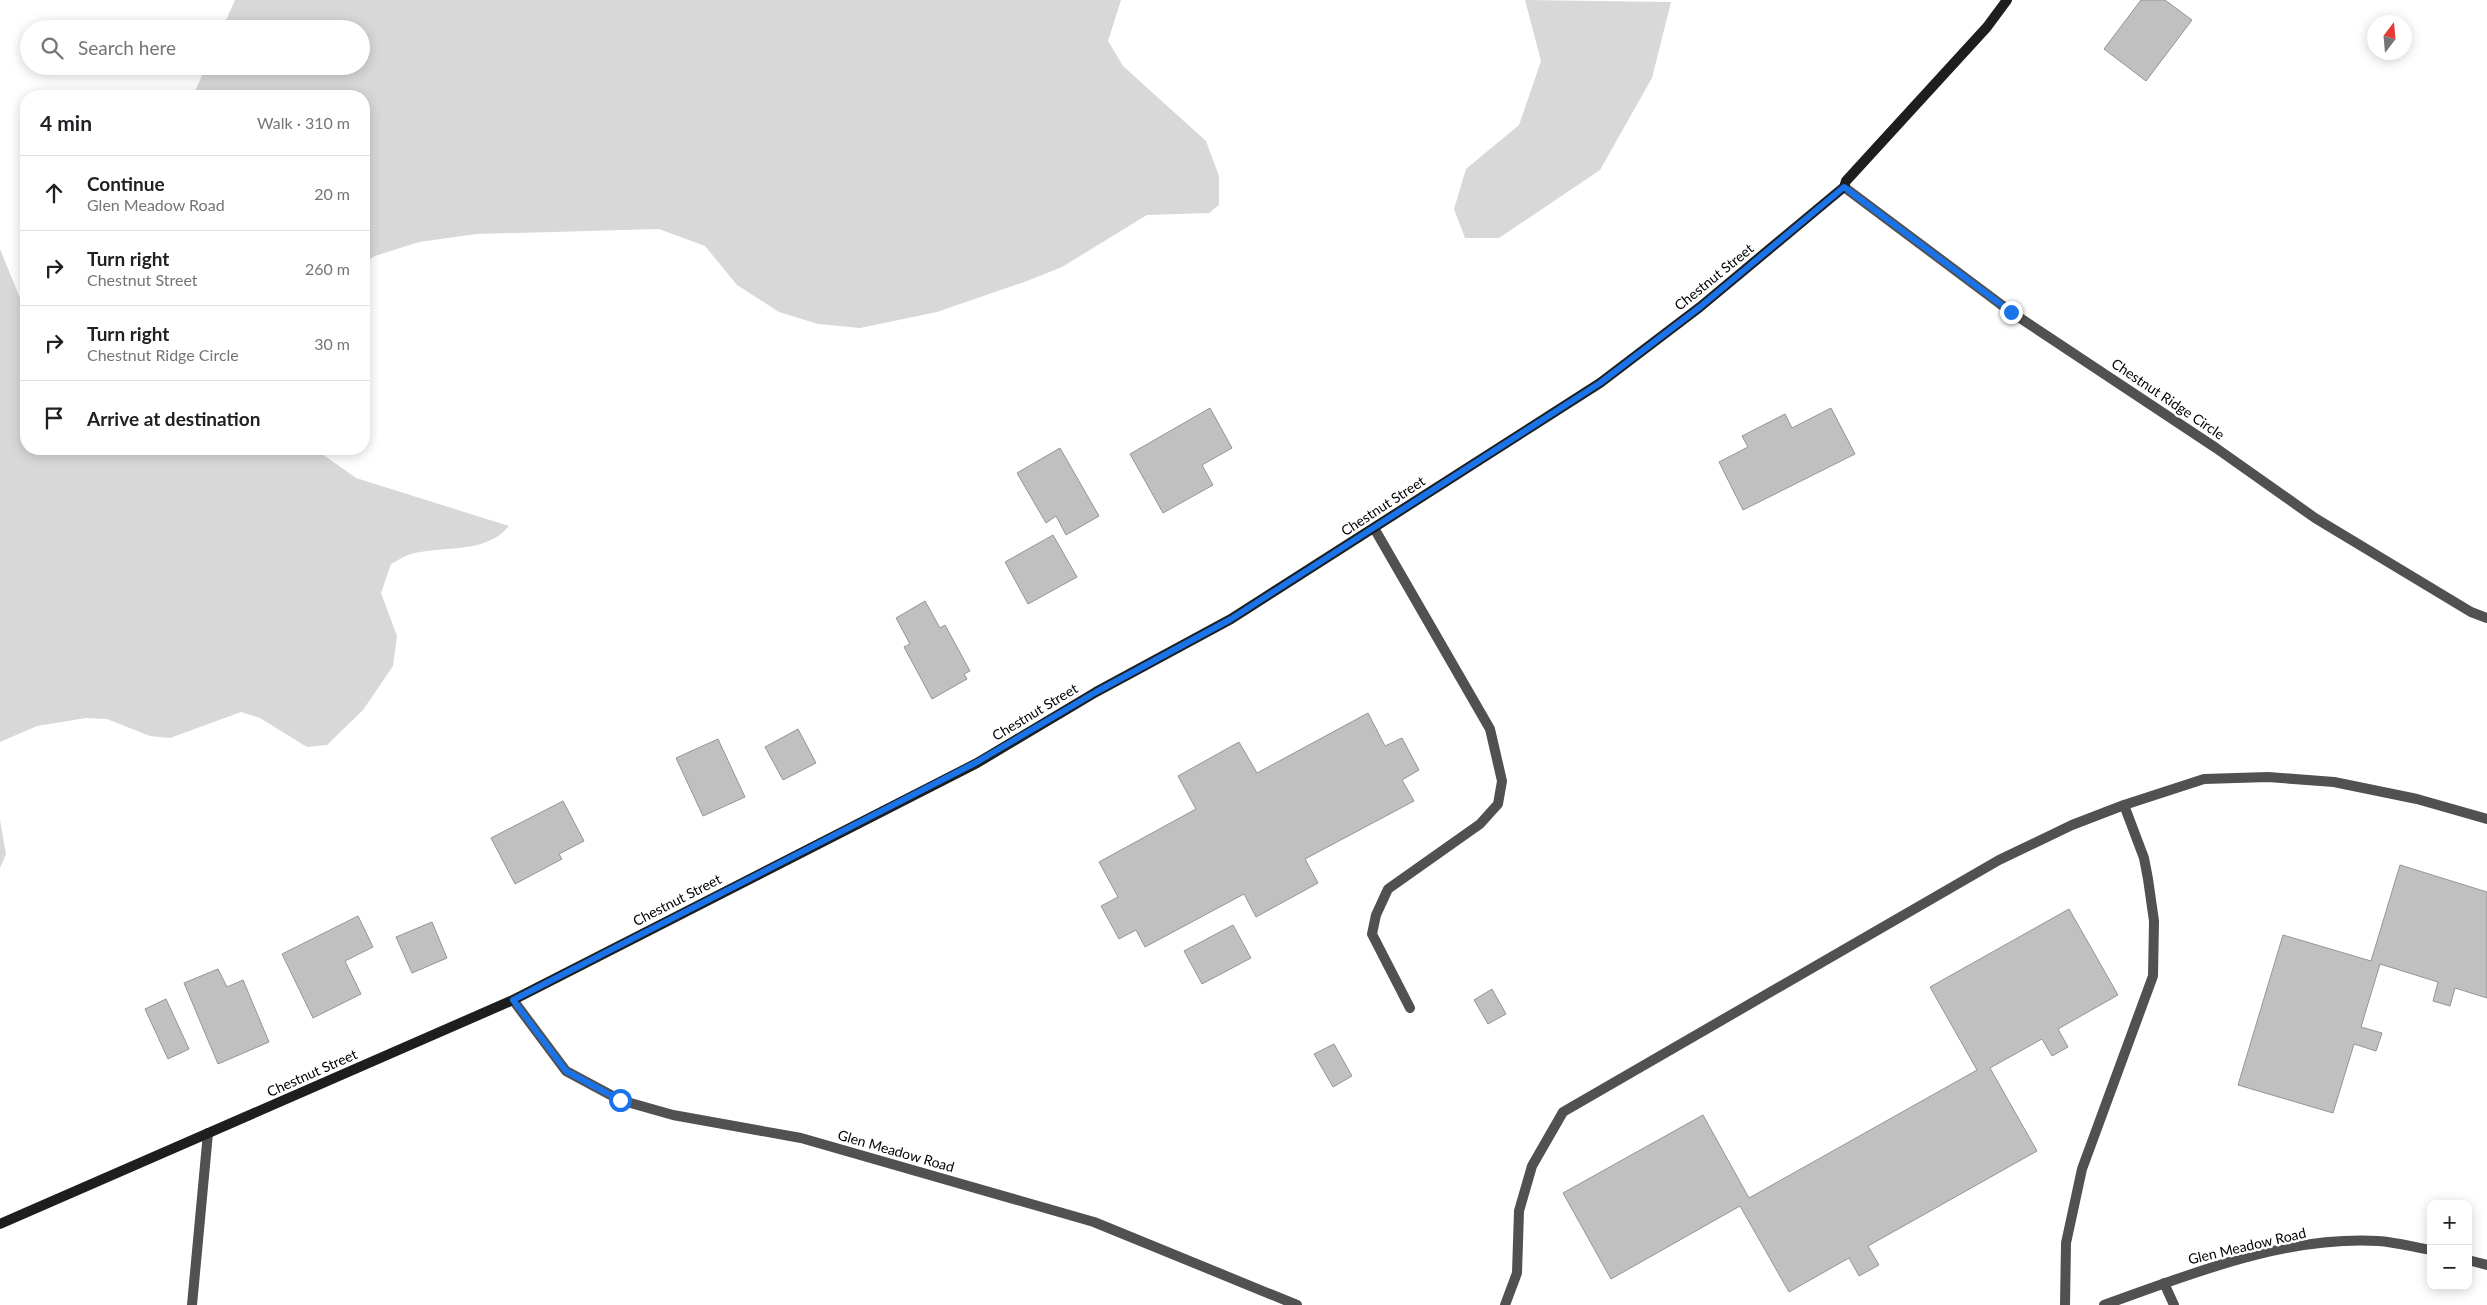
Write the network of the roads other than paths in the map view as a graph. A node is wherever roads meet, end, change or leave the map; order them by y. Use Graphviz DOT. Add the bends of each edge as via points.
graph roads {
  1 [pos="2007,0"];
  2 [pos="1844,187"];
  3 [pos="1374,528"];
  4 [pos="2487,618"];
  5 [pos="2124,805"];
  6 [pos="2487,819"];
  7 [pos="513,1000"];
  8 [pos="1410,1008"];
  9 [pos="208,1133"];
  10 [pos="0,1224"];
  11 [pos="2427,1249"];
  12 [pos="2472,1261"];
  13 [pos="2487,1265"];
  14 [pos="2164,1283"];
  15 [pos="192,1305"];
  16 [pos="1297,1305"];
  17 [pos="1505,1305"];
  18 [pos="2066,1305"];
  19 [pos="2104,1305"];
  20 [pos="2174,1305"];
  1 -- 2 [label="main road, Chestnut Street" via="1987,27 1846,181"];
  2 -- 3 [label="main road, Chestnut Street" via="1700,307 1600,383"];
  2 -- 4 [label="street, Chestnut Ridge Circle" via="2011,312 2315,518"];
  3 -- 7 [label="main road, Chestnut Street" via="1231,619 1096,692 977,762"];
  3 -- 8 [label="street" via="1490,730 1502,781 1498,804 1480,824 1388,889 1376,915 1372,934"];
  5 -- 6 [label="street" via="2204,779 2268,777 2334,782 2417,799"];
  5 -- 17 [label="street" via="2072,825 1999,860 1563,1112 1532,1166 1519,1211 1517,1273"];
  5 -- 18 [label="street" via="2144,858 2149,887 2154,921 2153,976 2082,1169 2066,1242"];
  7 -- 9 [label="main road, Chestnut Street"];
  7 -- 16 [label="street, Glen Meadow Road" via="566,1071 620,1100 673,1115 801,1138 1094,1222"];
  9 -- 10 [label="main road, Chestnut Street"];
  9 -- 15 [label="street"];
  11 -- 14 [label="street, Glen Meadow Road" via="2379,1241 2332,1242 2289,1248"];
  12 -- 13 [label="street"];
  14 -- 19 [label="street, Glen Meadow Road"];
  14 -- 20 [label="street"];
}
